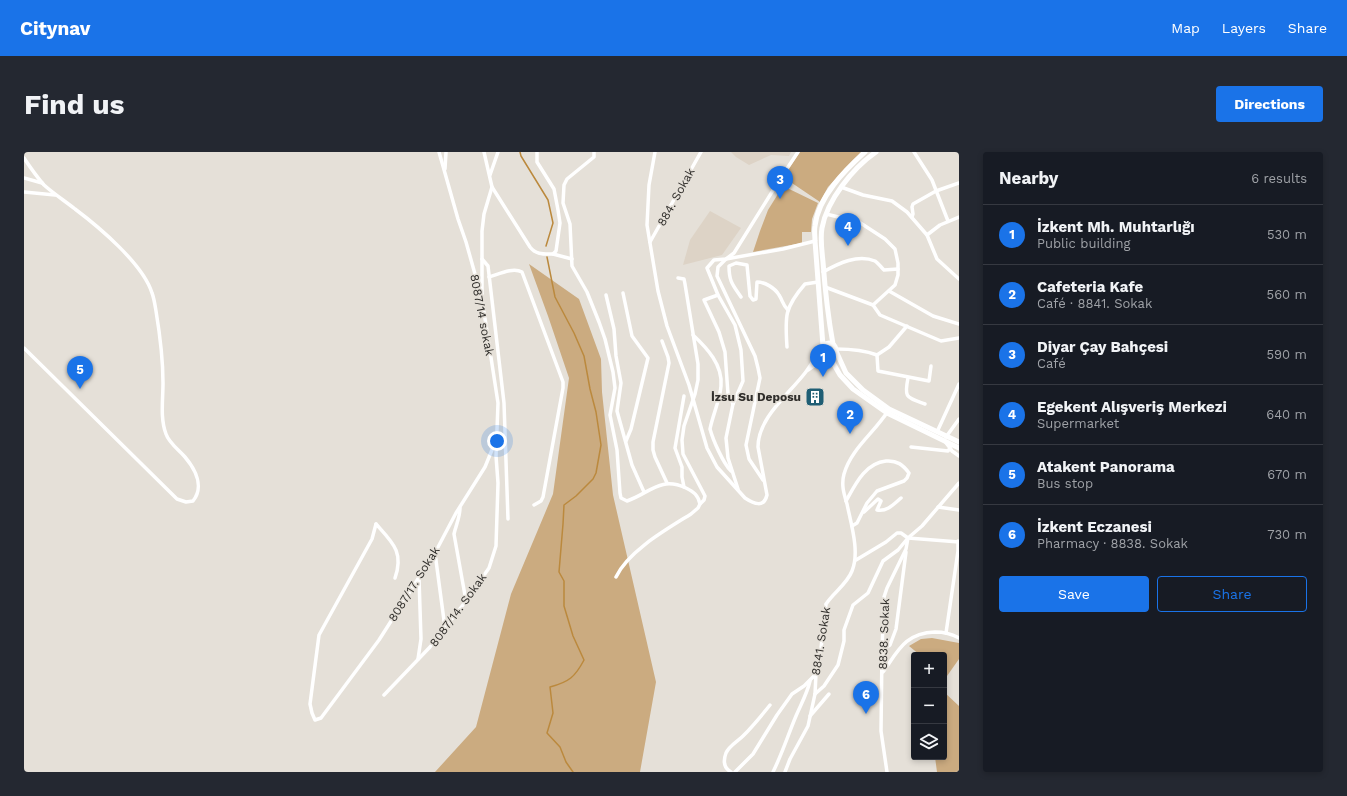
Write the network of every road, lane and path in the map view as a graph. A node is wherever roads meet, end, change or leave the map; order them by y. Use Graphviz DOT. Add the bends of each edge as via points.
graph roads {
  1 [pos="439,152"];
  2 [pos="446,152"];
  3 [pos="484,152"];
  4 [pos="498,152"];
  5 [pos="537,152"];
  6 [pos="594,152"];
  7 [pos="655,152"];
  8 [pos="701,152"];
  9 [pos="798,152"];
  10 [pos="865,152"];
  11 [pos="876,152"];
  12 [pos="914,152"];
  13 [pos="24,158"];
  14 [pos="445,172"];
  15 [pos="490,176"];
  16 [pos="24,178"];
  17 [pos="836,182"];
  18 [pos="959,183"];
  19 [pos="43,184"];
  20 [pos="492,186"];
  21 [pos="842,187"];
  22 [pos="936,191"];
  23 [pos="24,192"];
  24 [pos="55,195"];
  25 [pos="826,214"];
  26 [pos="912,216"];
  27 [pos="959,216"];
  28 [pos="948,221"];
  29 [pos="927,235"];
  30 [pos="815,241"];
  31 [pos="650,242"];
  32 [pos="553,254"];
  33 [pos="482,259"];
  34 [pos="572,259"];
  35 [pos="726,259"];
  36 [pos="898,269"];
  37 [pos="823,272"];
  38 [pos="489,277"];
  39 [pos="678,278"];
  40 [pos="959,279"];
  41 [pos="818,282"];
  42 [pos="825,287"];
  43 [pos="889,291"];
  44 [pos="623,293"];
  45 [pos="606,295"];
  46 [pos="718,295"];
  47 [pos="741,297"];
  48 [pos="482,299"];
  49 [pos="872,305"];
  50 [pos="788,310"];
  51 [pos="959,324"];
  52 [pos="907,326"];
  53 [pos="693,334"];
  54 [pos="959,338"];
  55 [pos="662,341"];
  56 [pos="787,347"];
  57 [pos="823,347"];
  58 [pos="24,348"];
  59 [pos="835,348"];
  60 [pos="878,355"];
  61 [pos="828,356"];
  62 [pos="931,366"];
  63 [pos="805,374"];
  64 [pos="908,378"];
  65 [pos="959,384"];
  66 [pos="684,396"];
  67 [pos="693,401"];
  68 [pos="733,404"];
  69 [pos="925,404"];
  70 [pos="888,411"];
  71 [pos="959,419"];
  72 [pos="937,432"];
  73 [pos="497,436"];
  74 [pos="947,439"];
  75 [pos="626,441"];
  76 [pos="959,442"];
  77 [pos="911,447"];
  78 [pos="950,448"];
  79 [pos="959,448"];
  80 [pos="959,456"];
  81 [pos="732,472"];
  82 [pos="667,483"];
  83 [pos="764,483"];
  84 [pos="959,483"];
  85 [pos="684,487"];
  86 [pos="738,490"];
  87 [pos="644,492"];
  88 [pos="901,498"];
  89 [pos="846,501"];
  90 [pos="700,504"];
  91 [pos="534,505"];
  92 [pos="460,506"];
  93 [pos="938,507"];
  94 [pos="959,510"];
  95 [pos="862,514"];
  96 [pos="508,519"];
  97 [pos="852,526"];
  98 [pos="908,538"];
  99 [pos="958,542"];
  100 [pos="906,549"];
  101 [pos="434,552"];
  102 [pos="856,560"];
  103 [pos="419,577"];
  104 [pos="616,577"];
  105 [pos="395,578"];
  106 [pos="466,601"];
  107 [pos="445,628"];
  108 [pos="946,633"];
  109 [pos="959,638"];
  110 [pos="882,650"];
  111 [pos="418,660"];
  112 [pos="882,673"];
  113 [pos="816,674"];
  114 [pos="811,680"];
  115 [pos="815,694"];
  116 [pos="829,694"];
  117 [pos="384,695"];
  118 [pos="770,705"];
  119 [pos="810,716"];
  120 [pos="731,772"];
  121 [pos="735,772"];
  122 [pos="773,772"];
  123 [pos="785,772"];
  124 [pos="887,772"];
  1 -- 14 [label="street"];
  2 -- 14 [label="street"];
  3 -- 15 [label="street"];
  4 -- 15 [label="street"];
  5 -- 32 [label="street" via="537,162 554,189 560,223 556,251"];
  6 -- 34 [label="street" via="594,157 564,185"];
  7 -- 31 [label="street" via="649,186 647,225"];
  8 -- 31 [label="street, 884. Sokak"];
  9 -- 35 [label="street" via="734,253"];
  10 -- 17 [label="street"];
  11 -- 21 [label="street"];
  12 -- 22 [label="street"];
  13 -- 19 [label="street"];
  14 -- 48 [label="street, 8087/14 sokak"];
  15 -- 20 [label="street"];
  16 -- 19 [label="street"];
  17 -- 21 [label="street"];
  17 -- 30 [label="street" via="818,214"];
  18 -- 22 [label="street"];
  19 -- 24 [label="street"];
  20 -- 32 [label="street" via="533,251"];
  20 -- 33 [label="street" via="484,214"];
  21 -- 25 [label="street"];
  21 -- 26 [label="street" via="863,195 892,201"];
  22 -- 26 [label="street" via="913,205"];
  22 -- 28 [label="street"];
  23 -- 24 [label="street"];
  24 -- 58 [label="street" via="102,230 133,262 153,293 163,363 163,423 167,436 191,465 197,480 199,488 193,501 177,499"];
  25 -- 36 [label="street" via="859,222 885,239 895,249"];
  25 -- 37 [label="street" via="821,240"];
  26 -- 29 [label="street"];
  27 -- 28 [label="street"];
  28 -- 29 [label="street"];
  29 -- 40 [label="street" via="937,259"];
  30 -- 35 [label="street"];
  30 -- 41 [label="street"];
  31 -- 67 [label="street" via="658,291"];
  32 -- 34 [label="street"];
  33 -- 38 [label="street" via="488,266"];
  33 -- 48 [label="street"];
  34 -- 87 [label="street" via="572,266 587,292 605,339 614,372 615,388 610,415 617,450 621,498 627,501"];
  35 -- 46 [label="street" via="714,260 707,268"];
  35 -- 83 [label="street" via="718,267 718,276 755,356 760,378 746,452"];
  36 -- 37 [label="street" via="884,270 876,262 859,258 837,264"];
  36 -- 43 [label="street" via="895,285"];
  37 -- 42 [label="street"];
  38 -- 91 [label="street" via="513,270 522,272 563,382 543,497"];
  38 -- 96 [label="street" via="504,403"];
  39 -- 53 [label="street" via="684,279"];
  41 -- 50 [label="street" via="805,284 796,294"];
  41 -- 57 [label="street"];
  42 -- 49 [label="street"];
  42 -- 59 [label="street"];
  43 -- 49 [label="street"];
  43 -- 51 [label="street" via="933,316"];
  44 -- 75 [label="street" via="632,336 648,358"];
  45 -- 75 [label="street" via="614,329 620,383 617,411"];
  46 -- 68 [label="street" via="735,325 741,350 743,381"];
  46 -- 68 [label="street" via="704,300 725,352 728,394"];
  47 -- 50 [label="street" via="729,276 729,266 736,263 746,265 752,300 756,299 757,282 766,284 780,296"];
  48 -- 73 [label="street, 8087/14 sokak" via="498,404"];
  49 -- 52 [label="street" via="880,315"];
  50 -- 56 [label="street"];
  52 -- 54 [label="street" via="940,341"];
  52 -- 60 [label="street" via="889,347"];
  53 -- 67 [label="street" via="698,364 698,380"];
  53 -- 81 [label="street" via="713,356 719,370 721,387 710,429"];
  55 -- 82 [label="street" via="668,363 653,450"];
  57 -- 59 [label="street" via="829,343"];
  57 -- 61 [label="street" via="824,354"];
  57 -- 63 [label="street"];
  59 -- 60 [label="street" via="867,351"];
  59 -- 61 [label="street" via="833,355"];
  59 -- 70 [label="street" via="846,373"];
  60 -- 64 [label="street" via="878,372"];
  61 -- 63 [label="street"];
  61 -- 70 [label="street" via="853,389"];
  62 -- 64 [label="street" via="929,381"];
  63 -- 83 [label="street" via="775,407 760,432 758,447"];
  64 -- 69 [label="street" via="905,390 907,396"];
  65 -- 72 [label="street"];
  66 -- 85 [label="street" via="675,448 682,467"];
  67 -- 86 [label="street" via="707,448 717,467"];
  67 -- 90 [label="street" via="682,440 683,454 705,496"];
  68 -- 81 [label="street" via="726,438"];
  70 -- 72 [label="street"];
  70 -- 74 [label="street"];
  70 -- 89 [label="street" via="849,462 843,485"];
  71 -- 74 [label="street"];
  72 -- 74 [label="street"];
  73 -- 92 [label="street, 8087/17. Sokak" via="485,467"];
  73 -- 106 [label="street, 8087/14. Sokak" via="496,546 488,568"];
  74 -- 76 [label="street"];
  74 -- 78 [label="street"];
  74 -- 79 [label="street"];
  75 -- 87 [label="street" via="632,465"];
  77 -- 78 [label="street" via="948,451"];
  78 -- 80 [label="street"];
  81 -- 86 [label="street"];
  82 -- 85 [label="street"];
  82 -- 87 [label="street"];
  83 -- 86 [label="street" via="766,500 760,503 751,502"];
  84 -- 93 [label="street"];
  85 -- 90 [label="street" via="697,494"];
  88 -- 95 [label="street" via="885,511 877,510 880,501 878,499"];
  89 -- 95 [label="street" via="862,476 880,462 893,460 904,466 909,473 907,478 877,491"];
  89 -- 97 [label="street"];
  90 -- 104 [label="street" via="691,514 630,556"];
  92 -- 101 [label="street, 8087/17. Sokak"];
  92 -- 106 [label="street" via="454,534"];
  93 -- 94 [label="street"];
  93 -- 98 [label="street"];
  95 -- 97 [label="street"];
  97 -- 102 [label="street"];
  98 -- 99 [label="street"];
  98 -- 100 [label="street, 8838. Sokak"];
  98 -- 102 [label="street" via="897,533"];
  98 -- 115 [label="street" via="884,561 868,593 854,605 844,630 838,665 824,686"];
  99 -- 108 [label="street"];
  100 -- 110 [label="street, 8838. Sokak" via="884,597"];
  100 -- 110 [label="street" via="896,629 890,645"];
  101 -- 103 [label="street, 8087/17. Sokak"];
  101 -- 107 [label="street"];
  102 -- 113 [label="street, 8841. Sokak" via="844,584 826,604"];
  103 -- 105 [label="street, 8087/17. Sokak" via="379,640 321,718 315,720 310,704 319,635 372,539 376,524 392,542 397,554 399,567"];
  103 -- 111 [label="street" via="421,639"];
  106 -- 107 [label="street, 8087/14. Sokak"];
  107 -- 111 [label="street, 8087/14. Sokak"];
  108 -- 109 [label="street"];
  108 -- 112 [label="street" via="928,633 907,640"];
  110 -- 112 [label="street, 8838. Sokak"];
  111 -- 117 [label="street, 8087/14. Sokak"];
  112 -- 124 [label="street, 8838. Sokak" via="881,731"];
  113 -- 114 [label="street"];
  113 -- 115 [label="street, 8841. Sokak"];
  114 -- 121 [label="street" via="792,694 753,754"];
  114 -- 122 [label="street"];
  115 -- 119 [label="street, 8841. Sokak"];
  116 -- 119 [label="street"];
  118 -- 120 [label="street" via="726,754 725,766"];
  119 -- 123 [label="street, 8841. Sokak" via="808,726"];
}
